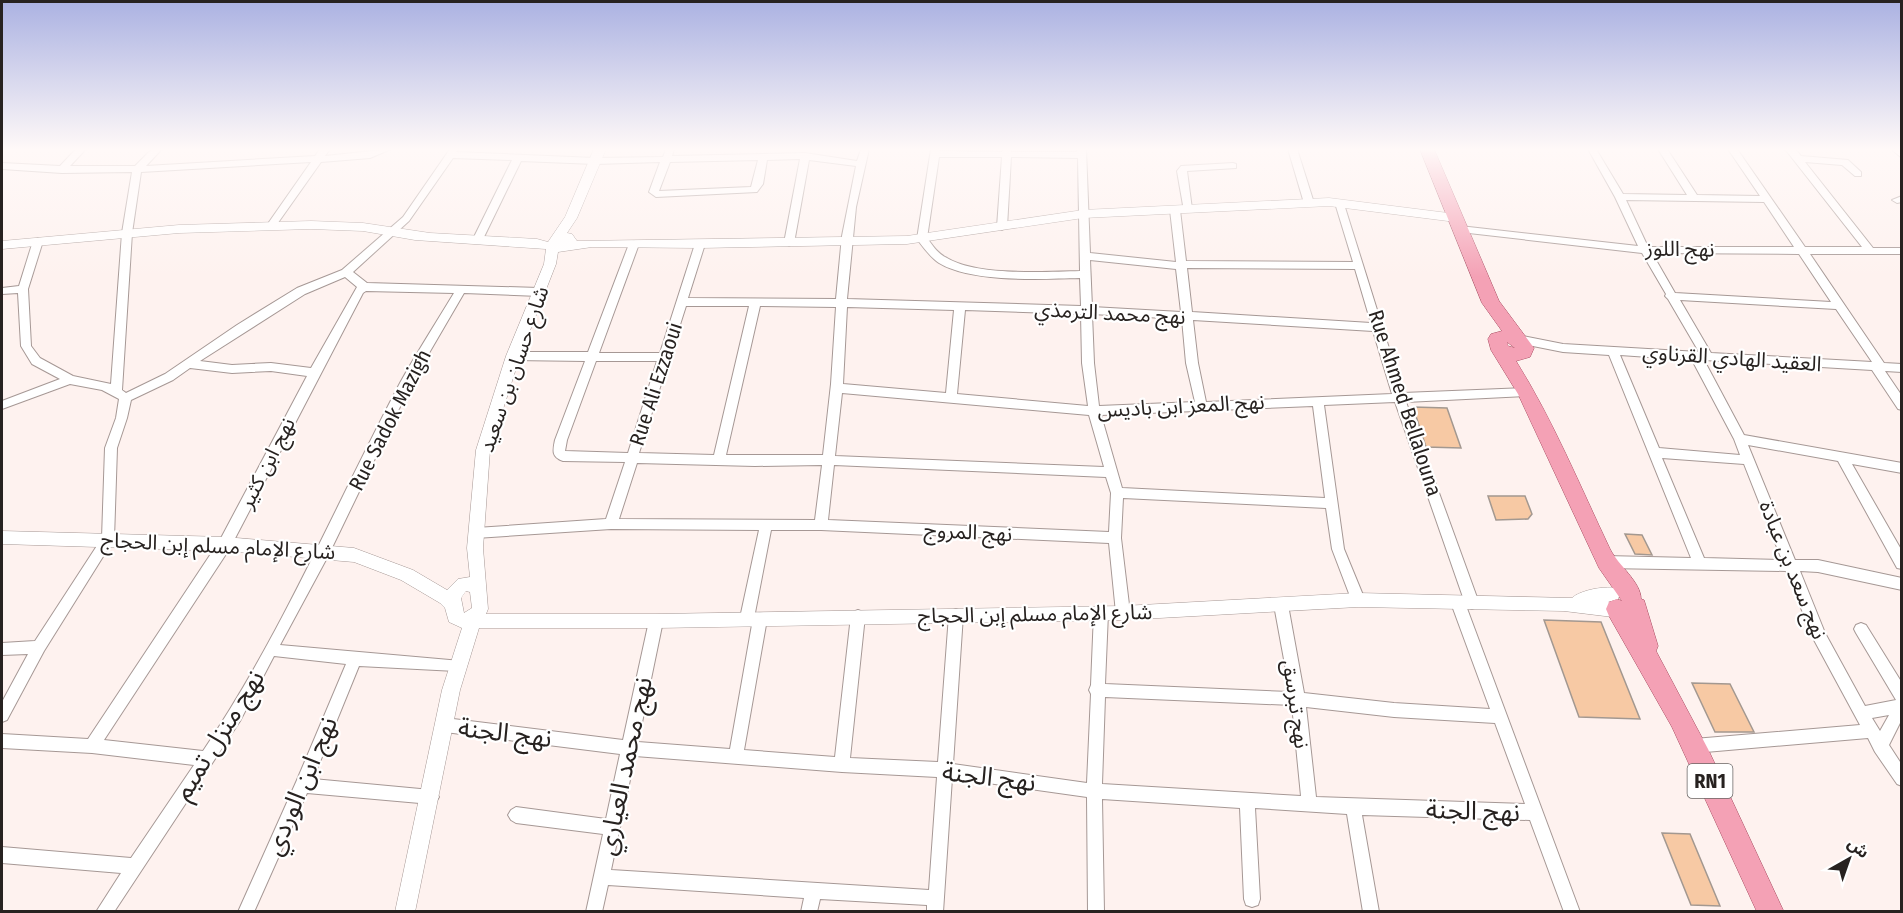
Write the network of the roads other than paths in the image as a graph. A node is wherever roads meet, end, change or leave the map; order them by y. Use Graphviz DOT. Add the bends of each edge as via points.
graph roads {
  1 [pos="134,192"];
  2 [pos="294,192"];
  3 [pos="425,192"];
  4 [pos="501,192"];
  5 [pos="583,192"];
  6 [pos="654,192"];
  7 [pos="715,192"];
  8 [pos="796,192"];
  9 [pos="853,192"];
  10 [pos="928,192"];
  11 [pos="1004,192"];
  12 [pos="1083,192"];
  13 [pos="1181,192"];
  14 [pos="1305,192"];
  15 [pos="1445,192"];
  16 [pos="1617,192"];
  17 [pos="1690,192"];
  18 [pos="1763,192"];
  19 [pos="1824,192"];
  20 [pos="1620,197"];
  21 [pos="1694,198"];
  22 [pos="1768,199"];
  23 [pos="1309,203"];
  24 [pos="1340,203"];
  25 [pos="1181,210"];
  26 [pos="1083,214"];
  27 [pos="1458,223"];
  28 [pos="272,225"];
  29 [pos="1002,227"];
  30 [pos="394,231"];
  31 [pos="127,233"];
  32 [pos="478,239"];
  33 [pos="922,239"];
  34 [pos="38,241"];
  35 [pos="845,241"];
  36 [pos="562,243"];
  37 [pos="789,243"];
  38 [pos="2,244"];
  39 [pos="634,244"];
  40 [pos="700,244"];
  41 [pos="1645,250"];
  42 [pos="1870,250"];
  43 [pos="1804,251"];
  44 [pos="1902,251"];
  45 [pos="1085,256"];
  46 [pos="1180,265"];
  47 [pos="1358,266"];
  48 [pos="346,272"];
  49 [pos="1085,274"];
  50 [pos="23,289"];
  51 [pos="461,290"];
  52 [pos="2,291"];
  53 [pos="359,292"];
  54 [pos="539,292"];
  55 [pos="1670,296"];
  56 [pos="683,302"];
  57 [pos="754,303"];
  58 [pos="842,303"];
  59 [pos="1491,303"];
  60 [pos="1840,306"];
  61 [pos="960,307"];
  62 [pos="1087,310"];
  63 [pos="1186,317"];
  64 [pos="1377,327"];
  65 [pos="1498,345"];
  66 [pos="1520,345"];
  67 [pos="1614,351"];
  68 [pos="513,356"];
  69 [pos="594,356"];
  70 [pos="1701,356"];
  71 [pos="664,357"];
  72 [pos="189,364"];
  73 [pos="1879,367"];
  74 [pos="1902,368"];
  75 [pos="314,373"];
  76 [pos="70,380"];
  77 [pos="836,388"];
  78 [pos="1526,392"];
  79 [pos="121,395"];
  80 [pos="1399,398"];
  81 [pos="951,399"];
  82 [pos="1318,400"];
  83 [pos="2,405"];
  84 [pos="1202,405"];
  85 [pos="1902,406"];
  86 [pos="1094,411"];
  87 [pos="1740,439"];
  88 [pos="1656,453"];
  89 [pos="631,457"];
  90 [pos="1842,457"];
  91 [pos="719,460"];
  92 [pos="829,460"];
  93 [pos="1748,460"];
  94 [pos="1902,468"];
  95 [pos="1110,472"];
  96 [pos="1117,493"];
  97 [pos="1333,503"];
  98 [pos="611,524"];
  99 [pos="766,525"];
  100 [pos="820,525"];
  101 [pos="3,538"];
  102 [pos="1115,538"];
  103 [pos="108,539"];
  104 [pos="476,540"];
  105 [pos="225,544"];
  106 [pos="323,552"];
  107 [pos="1606,562"];
  108 [pos="1699,563"];
  109 [pos="1790,564"];
  110 [pos="1902,564"];
  111 [pos="1902,584"];
  112 [pos="427,586"];
  113 [pos="457,588"];
  114 [pos="1358,600"];
  115 [pos="1465,603"];
  116 [pos="1281,605"];
  117 [pos="1623,605"];
  118 [pos="469,610"];
  119 [pos="1101,613"];
  120 [pos="1123,613"];
  121 [pos="956,615"];
  122 [pos="858,616"];
  123 [pos="754,619"];
  124 [pos="656,621"];
  125 [pos="1861,629"];
  126 [pos="39,647"];
  127 [pos="2,649"];
  128 [pos="272,650"];
  129 [pos="355,659"];
  130 [pos="456,665"];
  131 [pos="1096,690"];
  132 [pos="1298,699"];
  133 [pos="1901,702"];
  134 [pos="1861,714"];
  135 [pos="2,715"];
  136 [pos="1498,716"];
  137 [pos="445,726"];
  138 [pos="1871,731"];
  139 [pos="2,741"];
  140 [pos="92,746"];
  141 [pos="1694,747"];
  142 [pos="1880,747"];
  143 [pos="628,748"];
  144 [pos="736,756"];
  145 [pos="206,759"];
  146 [pos="842,765"];
  147 [pos="945,770"];
  148 [pos="1902,779"];
  149 [pos="303,785"];
  150 [pos="1094,791"];
  151 [pos="431,797"];
  152 [pos="1247,800"];
  153 [pos="1309,803"];
  154 [pos="1353,807"];
  155 [pos="1534,812"];
  156 [pos="516,815"];
  157 [pos="612,827"];
  158 [pos="2,855"];
  159 [pos="136,866"];
  160 [pos="601,877"];
  161 [pos="813,892"];
  162 [pos="1252,899"];
  163 [pos="935,905"];
  164 [pos="104,912"];
  165 [pos="246,912"];
  166 [pos="405,912"];
  167 [pos="594,912"];
  168 [pos="809,912"];
  169 [pos="1096,912"];
  170 [pos="1371,912"];
  171 [pos="1572,912"];
  172 [pos="1770,912"];
  1 -- 31 [label="street"];
  2 -- 28 [label="street"];
  3 -- 30 [label="street"];
  4 -- 32 [label="street"];
  5 -- 36 [label="street, شارع حسان بن سعيد"];
  6 -- 7 [label="street"];
  8 -- 37 [label="street"];
  9 -- 35 [label="street"];
  10 -- 33 [label="street"];
  11 -- 29 [label="street"];
  12 -- 26 [label="street"];
  13 -- 25 [label="street"];
  14 -- 23 [label="street"];
  15 -- 27 [label="main road, RN1"];
  16 -- 20 [label="street, نهج سعد بن عبادة"];
  17 -- 21 [label="street"];
  18 -- 22 [label="street"];
  19 -- 42 [label="street"];
  20 -- 21 [label="street"];
  20 -- 41 [label="street, نهج سعد بن عبادة"];
  21 -- 22 [label="street"];
  22 -- 43 [label="street"];
  23 -- 24 [label="street"];
  23 -- 25 [label="street"];
  24 -- 27 [label="street"];
  24 -- 47 [label="street, Rue Ahmed Bellalouna"];
  25 -- 26 [label="street"];
  25 -- 46 [label="street"];
  26 -- 29 [label="street"];
  26 -- 45 [label="street"];
  27 -- 41 [label="street, نهج اللوز"];
  27 -- 59 [label="main road, RN1"];
  28 -- 30 [label="street" via="358,226"];
  28 -- 31 [label="street"];
  29 -- 33 [label="street"];
  30 -- 32 [label="street" via="412,236"];
  30 -- 48 [label="street"];
  31 -- 34 [label="street"];
  31 -- 79 [label="street"];
  32 -- 36 [label="street"];
  33 -- 35 [label="street"];
  33 -- 49 [label="street" via="939,258 959,267"];
  34 -- 38 [label="street"];
  34 -- 50 [label="street"];
  35 -- 37 [label="street"];
  35 -- 58 [label="street"];
  36 -- 39 [label="street"];
  36 -- 54 [label="street, شارع حسان بن سعيد"];
  37 -- 40 [label="street"];
  39 -- 40 [label="street"];
  39 -- 69 [label="street"];
  40 -- 56 [label="street, Rue Ali Ezzaoui"];
  41 -- 43 [label="street, نهج اللوز"];
  41 -- 55 [label="street, نهج سعد بن عبادة"];
  42 -- 43 [label="street, نهج اللوز"];
  42 -- 44 [label="street, نهج اللوز"];
  43 -- 60 [label="street"];
  45 -- 46 [label="street"];
  45 -- 49 [label="street"];
  46 -- 47 [label="street"];
  46 -- 63 [label="street"];
  47 -- 64 [label="street, Rue Ahmed Bellalouna"];
  48 -- 53 [label="street"];
  48 -- 72 [label="street" via="301,291"];
  49 -- 62 [label="street"];
  50 -- 52 [label="street"];
  50 -- 76 [label="street" via="26,346 36,361"];
  51 -- 53 [label="street"];
  51 -- 54 [label="street"];
  51 -- 106 [label="street, Rue Sadok Mazigh" via="406,383"];
  53 -- 75 [label="street, نهج ابن كثير"];
  54 -- 68 [label="street, شارع حسان بن سعيد"];
  55 -- 60 [label="street"];
  55 -- 70 [label="street, نهج سعد بن عبادة"];
  56 -- 57 [label="street, نهج محمد الترمذي"];
  56 -- 71 [label="street, Rue Ali Ezzaoui"];
  57 -- 58 [label="street, نهج محمد الترمذي"];
  57 -- 91 [label="street"];
  58 -- 61 [label="street, نهج محمد الترمذي"];
  58 -- 77 [label="street"];
  59 -- 65 [label="main road, RN1"];
  59 -- 66 [label="main road, RN1"];
  60 -- 73 [label="street"];
  61 -- 62 [label="street, نهج محمد الترمذي"];
  61 -- 81 [label="street"];
  62 -- 63 [label="street, نهج محمد الترمذي"];
  62 -- 86 [label="street"];
  63 -- 64 [label="street, نهج محمد الترمذي"];
  63 -- 84 [label="street"];
  64 -- 80 [label="street, Rue Ahmed Bellalouna"];
  65 -- 66 [label="main road" via="1513,355"];
  65 -- 78 [label="main road, RN1"];
  66 -- 67 [label="street, العقيد الهادي القرناوي"];
  66 -- 78 [label="main road, RN1"];
  67 -- 70 [label="street, العقيد الهادي القرناوي"];
  67 -- 88 [label="street"];
  68 -- 69 [label="street"];
  68 -- 104 [label="street, شارع حسان بن سعيد" via="483,450"];
  69 -- 71 [label="street"];
  69 -- 89 [label="street" via="559,453 568,458"];
  70 -- 73 [label="street, العقيد الهادي القرناوي"];
  70 -- 87 [label="street, نهج سعد بن عبادة"];
  71 -- 89 [label="street, Rue Ali Ezzaoui"];
  72 -- 75 [label="street"];
  72 -- 79 [label="street" via="162,381"];
  73 -- 74 [label="street, العقيد الهادي القرناوي"];
  73 -- 85 [label="street"];
  75 -- 105 [label="street, نهج ابن كثير"];
  76 -- 79 [label="street" via="105,386"];
  76 -- 83 [label="street"];
  77 -- 81 [label="street, نهج المعز ابن باديس"];
  77 -- 92 [label="street"];
  78 -- 80 [label="street, نهج المعز ابن باديس"];
  78 -- 107 [label="main road, RN1"];
  79 -- 103 [label="street" via="124,416 111,448"];
  80 -- 82 [label="street, نهج المعز ابن باديس"];
  80 -- 115 [label="street, Rue Ahmed Bellalouna"];
  81 -- 86 [label="street, نهج المعز ابن باديس"];
  82 -- 84 [label="street, نهج المعز ابن باديس"];
  82 -- 97 [label="street"];
  84 -- 86 [label="street, نهج المعز ابن باديس"];
  86 -- 95 [label="street"];
  87 -- 90 [label="street"];
  87 -- 93 [label="street, نهج سعد بن عبادة"];
  88 -- 93 [label="street"];
  88 -- 108 [label="street"];
  89 -- 91 [label="street"];
  89 -- 98 [label="street, Rue Ali Ezzaoui"];
  90 -- 94 [label="street"];
  90 -- 110 [label="street"];
  91 -- 92 [label="street"];
  92 -- 95 [label="street"];
  92 -- 100 [label="street"];
  93 -- 109 [label="street, نهج سعد بن عبادة"];
  95 -- 96 [label="street"];
  96 -- 97 [label="street"];
  96 -- 102 [label="street"];
  97 -- 114 [label="street" via="1338,549"];
  98 -- 99 [label="street, نهج المروج"];
  98 -- 104 [label="street, نهج المروج"];
  99 -- 100 [label="street, نهج المروج"];
  99 -- 123 [label="street"];
  100 -- 102 [label="street, نهج المروج"];
  101 -- 103 [label="street, شارع اﻹمام مسلم إبن الحجاج"];
  102 -- 120 [label="street"];
  103 -- 105 [label="street, شارع اﻹمام مسلم إبن الحجاج"];
  103 -- 126 [label="street"];
  104 -- 113 [label="street, شارع حسان بن سعيد"];
  104 -- 118 [label="street, شارع حسان بن سعيد"];
  105 -- 106 [label="street, شارع اﻹمام مسلم إبن الحجاج"];
  105 -- 140 [label="street, نهج ابن كثير"];
  106 -- 112 [label="street, شارع اﻹمام مسلم إبن الحجاج" via="372,559"];
  106 -- 128 [label="street, نهج منزل تميم"];
  107 -- 108 [label="street"];
  107 -- 117 [label="main road, RN1"];
  108 -- 109 [label="street"];
  109 -- 111 [label="street"];
  109 -- 134 [label="street, نهج سعد بن عبادة" via="1819,636"];
  112 -- 113 [label="street, شارع اﻹمام مسلم إبن الحجاج"];
  112 -- 118 [label="street, شارع اﻹمام مسلم إبن الحجاج"];
  113 -- 118 [label="street, شارع اﻹمام مسلم إبن الحجاج" via="476,586"];
  114 -- 115 [label="street, شارع اﻹمام مسلم إبن الحجاج"];
  114 -- 116 [label="street, شارع اﻹمام مسلم إبن الحجاج"];
  115 -- 117 [label="street, شارع اﻹمام مسلم إبن الحجاج"];
  115 -- 136 [label="street, Rue Ahmed Bellalouna"];
  116 -- 120 [label="street, شارع اﻹمام مسلم إبن الحجاج"];
  116 -- 132 [label="street, نهج تبرسق"];
  117 -- 141 [label="main road, RN1"];
  118 -- 124 [label="street, شارع اﻹمام مسلم إبن الحجاج" via="506,622"];
  118 -- 130 [label="street, شارع حسان بن سعيد"];
  119 -- 120 [label="street, شارع اﻹمام مسلم إبن الحجاج"];
  119 -- 121 [label="street, شارع اﻹمام مسلم إبن الحجاج"];
  119 -- 131 [label="street"];
  121 -- 122 [label="street, شارع اﻹمام مسلم إبن الحجاج"];
  121 -- 147 [label="street"];
  122 -- 123 [label="street, شارع اﻹمام مسلم إبن الحجاج"];
  122 -- 146 [label="street"];
  123 -- 124 [label="street, شارع اﻹمام مسلم إبن الحجاج"];
  123 -- 144 [label="street"];
  124 -- 143 [label="street, نهج محمد العياري"];
  125 -- 133 [label="street"];
  126 -- 127 [label="street"];
  126 -- 135 [label="street"];
  128 -- 129 [label="street"];
  128 -- 145 [label="street, نهج منزل تميم"];
  129 -- 130 [label="street"];
  129 -- 149 [label="street, نهج ابن الوردي"];
  130 -- 137 [label="street, شارع حسان بن سعيد"];
  131 -- 132 [label="street"];
  131 -- 150 [label="street"];
  132 -- 136 [label="street"];
  132 -- 153 [label="street, نهج تبرسق"];
  133 -- 134 [label="street"];
  133 -- 142 [label="street"];
  134 -- 138 [label="street, نهج سعد بن عبادة"];
  136 -- 155 [label="street, Rue Ahmed Bellalouna"];
  137 -- 143 [label="street, نهج الجنة"];
  137 -- 151 [label="street, شارع حسان بن سعيد"];
  138 -- 141 [label="street"];
  138 -- 142 [label="street, نهج سعد بن عبادة"];
  139 -- 140 [label="street"];
  140 -- 145 [label="street"];
  141 -- 172 [label="main road, RN1"];
  142 -- 148 [label="street, نهج سعد بن عبادة"];
  143 -- 144 [label="street, نهج الجنة"];
  143 -- 157 [label="street, نهج محمد العياري"];
  144 -- 146 [label="street, نهج الجنة"];
  145 -- 159 [label="street, نهج منزل تميم"];
  146 -- 147 [label="street, نهج الجنة"];
  147 -- 150 [label="street, نهج الجنة"];
  147 -- 163 [label="street"];
  149 -- 151 [label="street"];
  149 -- 165 [label="street, نهج ابن الوردي"];
  150 -- 152 [label="street, نهج الجنة"];
  150 -- 169 [label="street"];
  151 -- 166 [label="street, شارع حسان بن سعيد"];
  152 -- 153 [label="street, نهج الجنة"];
  152 -- 162 [label="street"];
  153 -- 154 [label="street, نهج الجنة"];
  154 -- 155 [label="street, نهج الجنة"];
  154 -- 170 [label="street"];
  155 -- 171 [label="street, Rue Ahmed Bellalouna"];
  156 -- 157 [label="street"];
  157 -- 160 [label="street, نهج محمد العياري"];
  158 -- 159 [label="street"];
  159 -- 164 [label="street, نهج منزل تميم"];
  160 -- 161 [label="street"];
  160 -- 167 [label="street, نهج محمد العياري"];
  161 -- 163 [label="street"];
  161 -- 168 [label="street"];
}
